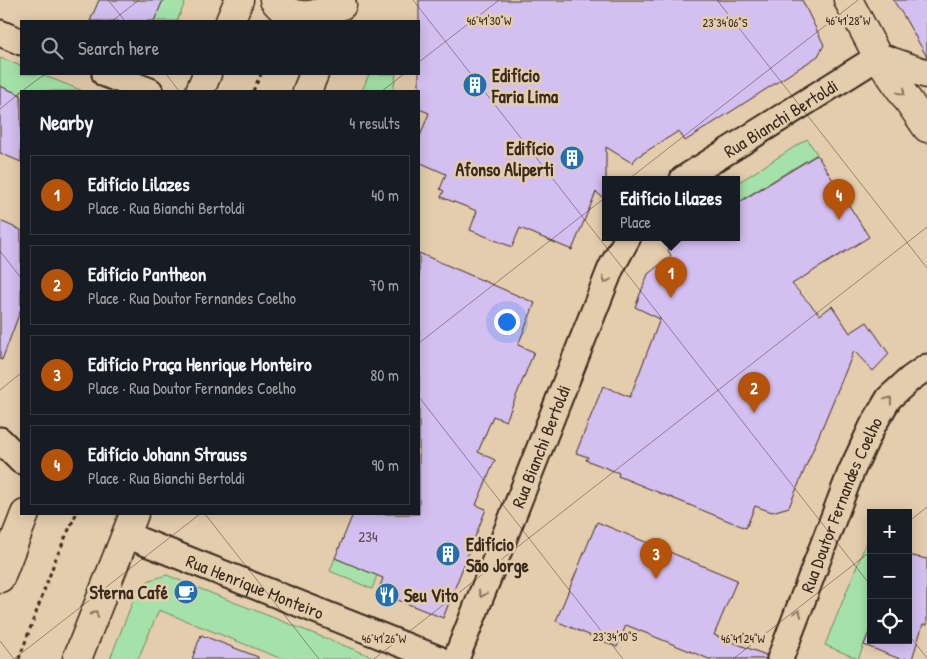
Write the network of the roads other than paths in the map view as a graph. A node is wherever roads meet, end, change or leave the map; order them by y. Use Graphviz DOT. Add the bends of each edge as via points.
graph roads {
  1 [pos="239,0"];
  2 [pos="274,0"];
  3 [pos="848,0"];
  4 [pos="340,9"];
  5 [pos="230,20"];
  6 [pos="0,34"];
  7 [pos="20,42"];
  8 [pos="878,57"];
  9 [pos="927,74"];
  10 [pos="108,75"];
  11 [pos="207,75"];
  12 [pos="314,75"];
  13 [pos="147,90"];
  14 [pos="200,90"];
  15 [pos="308,90"];
  16 [pos="927,128"];
  17 [pos="687,176"];
  18 [pos="626,241"];
  19 [pos="927,367"];
  20 [pos="0,440"];
  21 [pos="20,460"];
  22 [pos="25,515"];
  23 [pos="130,524"];
  24 [pos="0,578"];
  25 [pos="77,659"];
  26 [pos="439,659"];
  27 [pos="456,659"];
  28 [pos="780,659"];
  1 -- 5 [label="main road"];
  2 -- 4 [label="main road" via="286,11 300,16"];
  3 -- 8 [label="main road"];
  6 -- 7 [label="street"];
  8 -- 9 [label="main road"];
  8 -- 16 [label="main road, one-way"];
  8 -- 17 [label="street, Rua Bianchi Bertoldi"];
  10 -- 13 [label="street"];
  11 -- 14 [label="main road"];
  12 -- 15 [label="main road"];
  18 -- 27 [label="street, Rua Bianchi Bertoldi, one-way" via="611,268"];
  28 -- 19 [label="street, Rua Doutor Fernandes Coelho, one-way" via="851,472 873,426 889,398"];
  20 -- 21 [label="street"];
  22 -- 24 [label="main road"];
  25 -- 23 [label="main road, one-way"];
  23 -- 26 [label="street, Rua Henrique Monteiro"];
}
